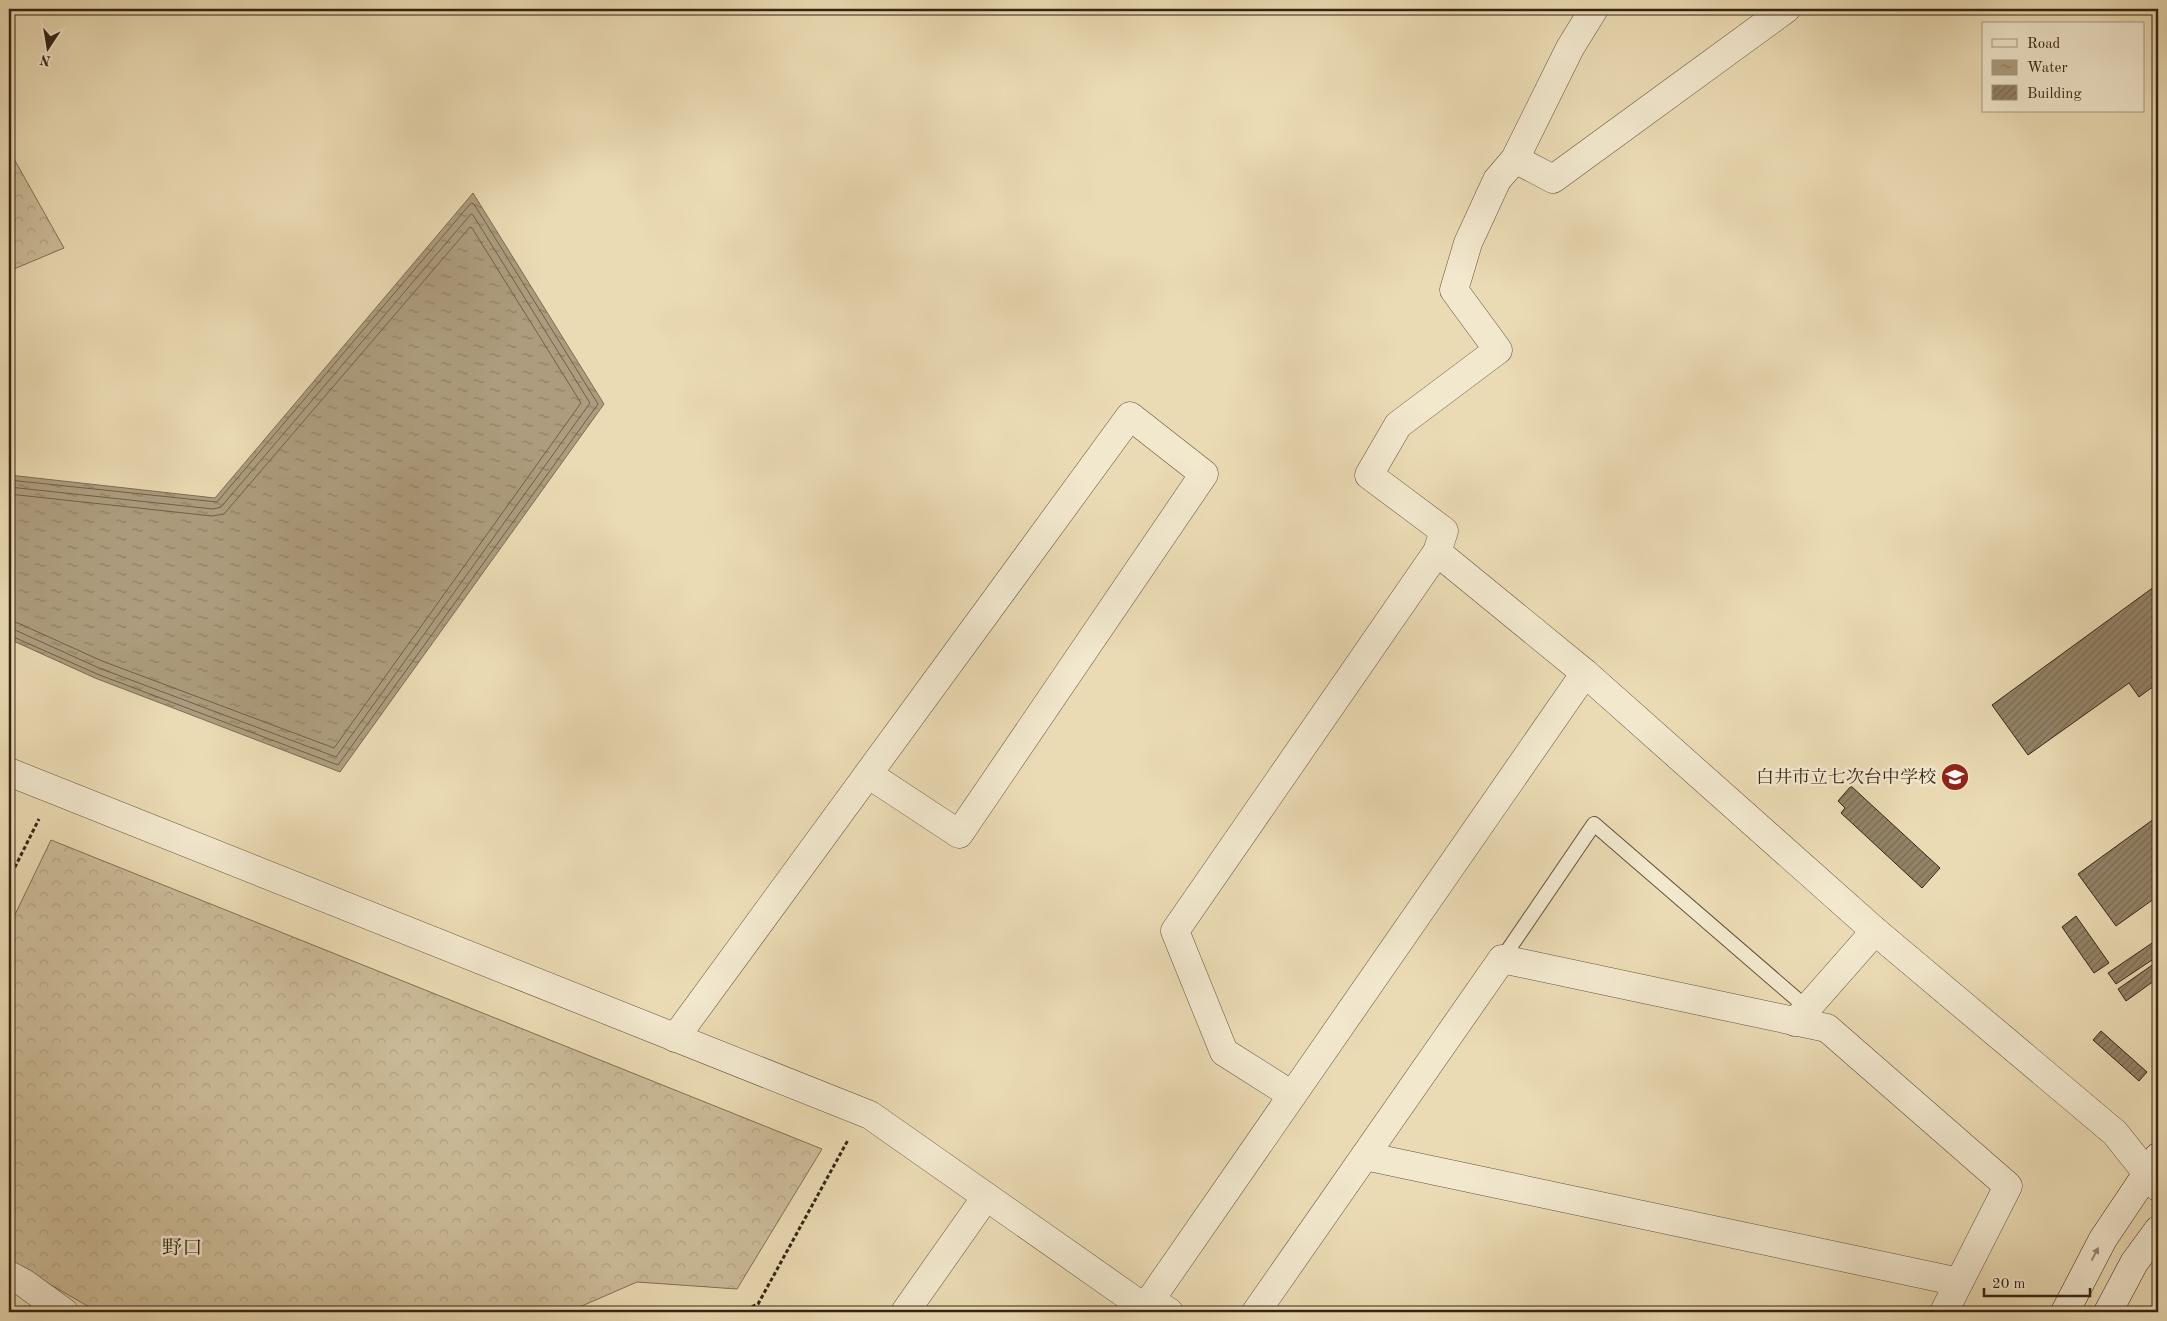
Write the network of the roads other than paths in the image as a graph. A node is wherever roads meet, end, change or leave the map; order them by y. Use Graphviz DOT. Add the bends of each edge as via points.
graph roads {
  1 [pos="1594,9"];
  2 [pos="1786,9"];
  3 [pos="1515,159"];
  4 [pos="1437,552"];
  5 [pos="1585,673"];
  6 [pos="9,772"];
  7 [pos="868,774"];
  8 [pos="1875,932"];
  9 [pos="1502,959"];
  10 [pos="1801,1015"];
  11 [pos="675,1038"];
  12 [pos="1292,1095"];
  13 [pos="1364,1156"];
  14 [pos="2154,1172"];
  15 [pos="986,1197"];
  16 [pos="2158,1230"];
  17 [pos="9,1275"];
  18 [pos="1959,1282"];
  19 [pos="1152,1308"];
  20 [pos="64,1312"];
  21 [pos="905,1312"];
  22 [pos="1256,1312"];
  23 [pos="1944,1312"];
  24 [pos="2064,1312"];
  25 [pos="2108,1312"];
  1 -- 3 [label="street" via="1570,48"];
  2 -- 3 [label="street" via="1553,179"];
  3 -- 4 [label="street" via="1497,180 1468,243 1454,290 1498,350 1398,425 1369,475 1444,531"];
  4 -- 5 [label="street"];
  4 -- 12 [label="street" via="1175,931 1224,1052"];
  5 -- 8 [label="street"];
  5 -- 12 [label="street"];
  6 -- 11 [label="street"];
  7 -- 7 [label="street" via="959,834 1204,474 1130,416"];
  7 -- 11 [label="street"];
  8 -- 10 [label="street"];
  8 -- 14 [label="street" via="2115,1133"];
  9 -- 10 [label="street"];
  9 -- 10 [label="lane" via="1594,824"];
  9 -- 13 [label="street"];
  10 -- 18 [label="street" via="1827,1028 2008,1186"];
  11 -- 15 [label="street" via="870,1115"];
  12 -- 19 [label="street"];
  13 -- 18 [label="street"];
  13 -- 22 [label="street"];
  24 -- 14 [label="street, one-way" via="2103,1240"];
  15 -- 19 [label="street"];
  15 -- 21 [label="street"];
  16 -- 25 [label="street" via="2134,1263"];
  17 -- 20 [label="street"];
  18 -- 23 [label="street"];
}
